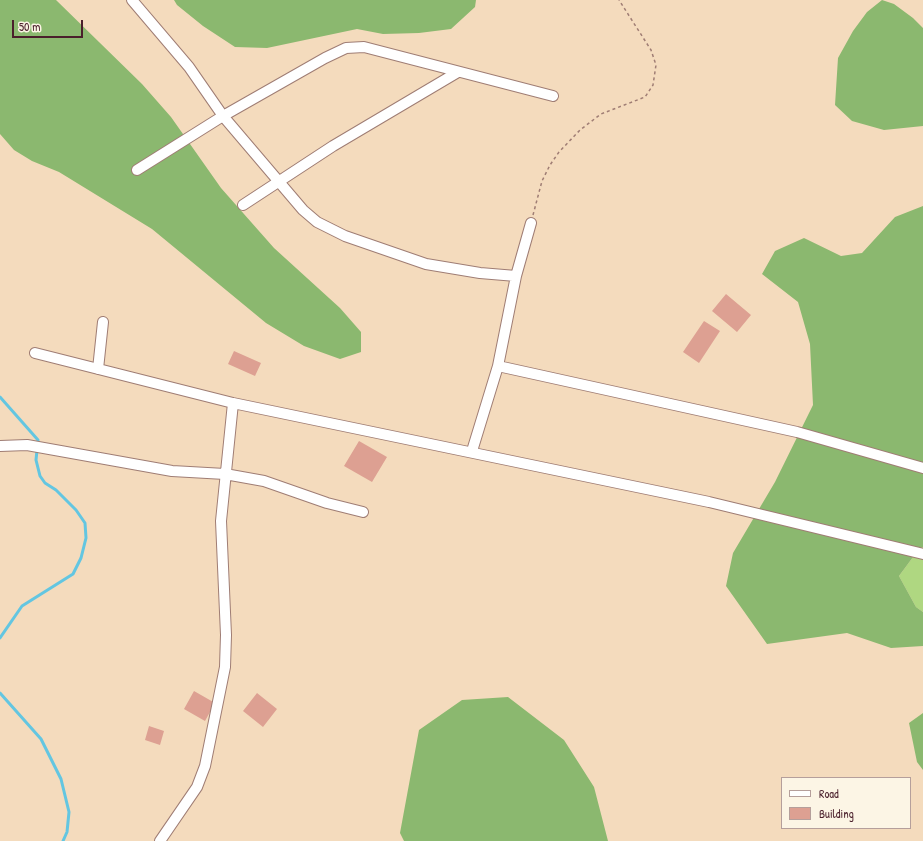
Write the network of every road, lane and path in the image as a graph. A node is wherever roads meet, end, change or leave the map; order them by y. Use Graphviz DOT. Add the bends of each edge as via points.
graph roads {
  1 [pos="132,0"];
  2 [pos="619,0"];
  3 [pos="458,72"];
  4 [pos="553,96"];
  5 [pos="223,116"];
  6 [pos="137,170"];
  7 [pos="278,181"];
  8 [pos="243,205"];
  9 [pos="531,224"];
  10 [pos="516,276"];
  11 [pos="103,322"];
  12 [pos="35,353"];
  13 [pos="498,366"];
  14 [pos="98,369"];
  15 [pos="234,403"];
  16 [pos="0,446"];
  17 [pos="472,451"];
  18 [pos="923,468"];
  19 [pos="226,474"];
  20 [pos="363,512"];
  21 [pos="923,554"];
  22 [pos="160,841"];
  1 -- 5 [label="street" via="189,67"];
  2 -- 9 [label="path" via="651,50 656,65 653,85 645,97 601,114 580,130 560,152 542,181"];
  3 -- 4 [label="street"];
  3 -- 5 [label="street" via="364,47 346,48"];
  3 -- 7 [label="street"];
  5 -- 6 [label="street"];
  5 -- 7 [label="street"];
  7 -- 8 [label="street"];
  7 -- 10 [label="street" via="317,222 345,236 426,264"];
  9 -- 10 [label="street"];
  10 -- 13 [label="street"];
  11 -- 14 [label="street"];
  12 -- 14 [label="street"];
  13 -- 17 [label="street"];
  13 -- 18 [label="street" via="797,432"];
  14 -- 15 [label="street"];
  15 -- 17 [label="street"];
  15 -- 19 [label="street"];
  16 -- 19 [label="street" via="27,445 172,471"];
  17 -- 21 [label="street" via="709,502"];
  19 -- 20 [label="street" via="264,481 327,503"];
  19 -- 22 [label="street" via="221,521 225,667 205,766 197,787"];
}
